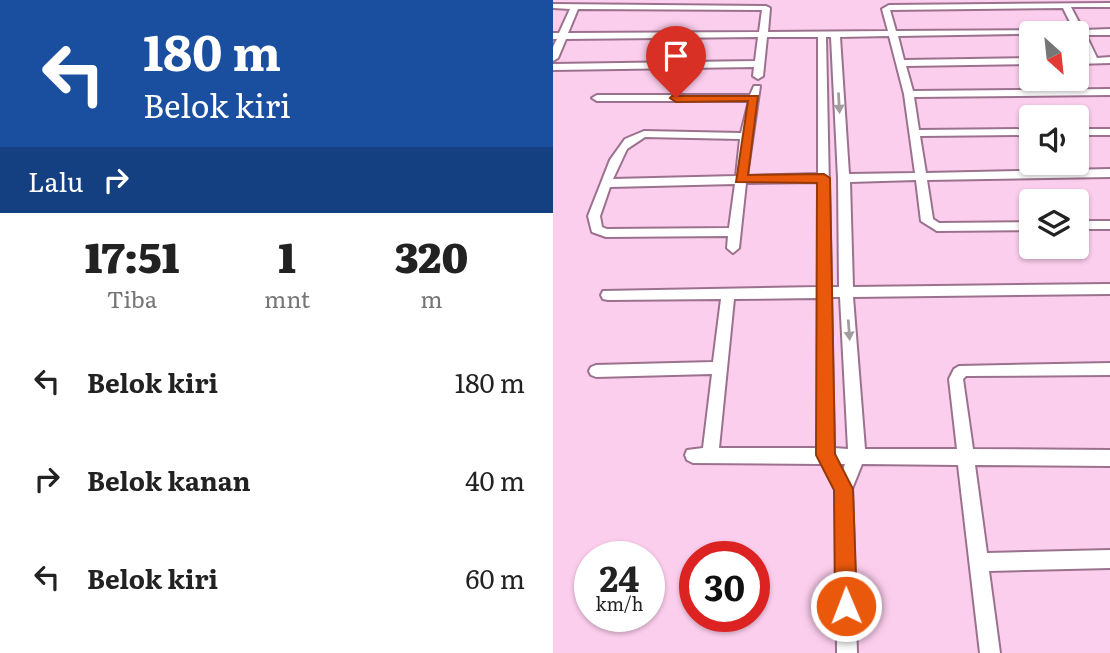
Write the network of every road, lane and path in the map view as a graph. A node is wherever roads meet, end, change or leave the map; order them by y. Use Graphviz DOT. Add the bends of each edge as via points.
graph roads {
  1 [pos="1066,5"];
  2 [pos="1110,5"];
  3 [pos="553,6"];
  4 [pos="575,6"];
  5 [pos="1073,21"];
  6 [pos="1089,32"];
  7 [pos="1110,32"];
  8 [pos="1019,33"];
  9 [pos="764,34"];
  10 [pos="891,34"];
  11 [pos="829,35"];
  12 [pos="558,36"];
  13 [pos="1089,51"];
  14 [pos="553,58"];
  15 [pos="1089,60"];
  16 [pos="1094,60"];
  17 [pos="1110,60"];
  18 [pos="1019,61"];
  19 [pos="900,63"];
  20 [pos="760,64"];
  21 [pos="553,67"];
  22 [pos="756,87"];
  23 [pos="1110,92"];
  24 [pos="909,94"];
  25 [pos="597,98"];
  26 [pos="1019,132"];
  27 [pos="1089,132"];
  28 [pos="1110,132"];
  29 [pos="916,133"];
  30 [pos="746,136"];
  31 [pos="823,144"];
  32 [pos="842,144"];
  33 [pos="1110,173"];
  34 [pos="923,177"];
  35 [pos="824,178"];
  36 [pos="844,178"];
  37 [pos="741,179"];
  38 [pos="605,183"];
  39 [pos="1089,225"];
  40 [pos="1110,225"];
  41 [pos="1019,226"];
  42 [pos="735,232"];
  43 [pos="733,248"];
  44 [pos="1110,289"];
  45 [pos="846,291"];
  46 [pos="825,293"];
  47 [pos="728,294"];
  48 [pos="608,295"];
  49 [pos="720,368"];
  50 [pos="1110,369"];
  51 [pos="596,371"];
  52 [pos="826,455"];
  53 [pos="857,455"];
  54 [pos="1110,457"];
  55 [pos="966,459"];
  56 [pos="843,489"];
  57 [pos="1110,559"];
  58 [pos="979,562"];
  59 [pos="847,653"];
  60 [pos="990,653"];
  1 -- 2 [label="street"];
  1 -- 5 [label="street"];
  1 -- 10 [label="street" via="889,7"];
  3 -- 4 [label="street"];
  4 -- 9 [label="street" via="764,7 768,9"];
  4 -- 12 [label="street"];
  6 -- 7 [label="street"];
  8 -- 10 [label="street"];
  9 -- 11 [label="street"];
  9 -- 12 [label="street"];
  9 -- 20 [label="street"];
  10 -- 11 [label="street"];
  10 -- 19 [label="street"];
  11 -- 31 [label="street"];
  11 -- 32 [label="street, one-way"];
  12 -- 14 [label="street"];
  13 -- 16 [label="street"];
  15 -- 16 [label="street"];
  16 -- 17 [label="street"];
  18 -- 19 [label="street"];
  19 -- 24 [label="street"];
  20 -- 21 [label="street"];
  20 -- 22 [label="street"];
  22 -- 25 [label="street"];
  22 -- 30 [label="street"];
  23 -- 24 [label="street"];
  24 -- 29 [label="street"];
  26 -- 29 [label="street"];
  27 -- 28 [label="street"];
  29 -- 34 [label="street"];
  30 -- 37 [label="street"];
  30 -- 38 [label="street" via="634,137 620,149"];
  31 -- 32 [label="street"];
  31 -- 35 [label="street"];
  32 -- 36 [label="street"];
  33 -- 34 [label="street"];
  34 -- 36 [label="street"];
  34 -- 41 [label="street" via="931,225"];
  35 -- 37 [label="street"];
  35 -- 46 [label="street"];
  36 -- 45 [label="street"];
  37 -- 38 [label="street"];
  37 -- 42 [label="street"];
  38 -- 42 [label="street" via="594,216 600,232"];
  39 -- 40 [label="street"];
  42 -- 43 [label="street"];
  44 -- 45 [label="street"];
  45 -- 46 [label="street"];
  45 -- 53 [label="street, one-way"];
  46 -- 47 [label="street"];
  46 -- 52 [label="street"];
  47 -- 48 [label="street"];
  47 -- 49 [label="street"];
  49 -- 51 [label="street"];
  49 -- 52 [label="street" via="701,455"];
  50 -- 55 [label="street" via="958,373"];
  52 -- 53 [label="street"];
  52 -- 56 [label="street"];
  53 -- 55 [label="street"];
  53 -- 56 [label="street"];
  54 -- 55 [label="street"];
  55 -- 58 [label="street"];
  56 -- 59 [label="street"];
  57 -- 58 [label="street"];
  58 -- 60 [label="street"];
}
